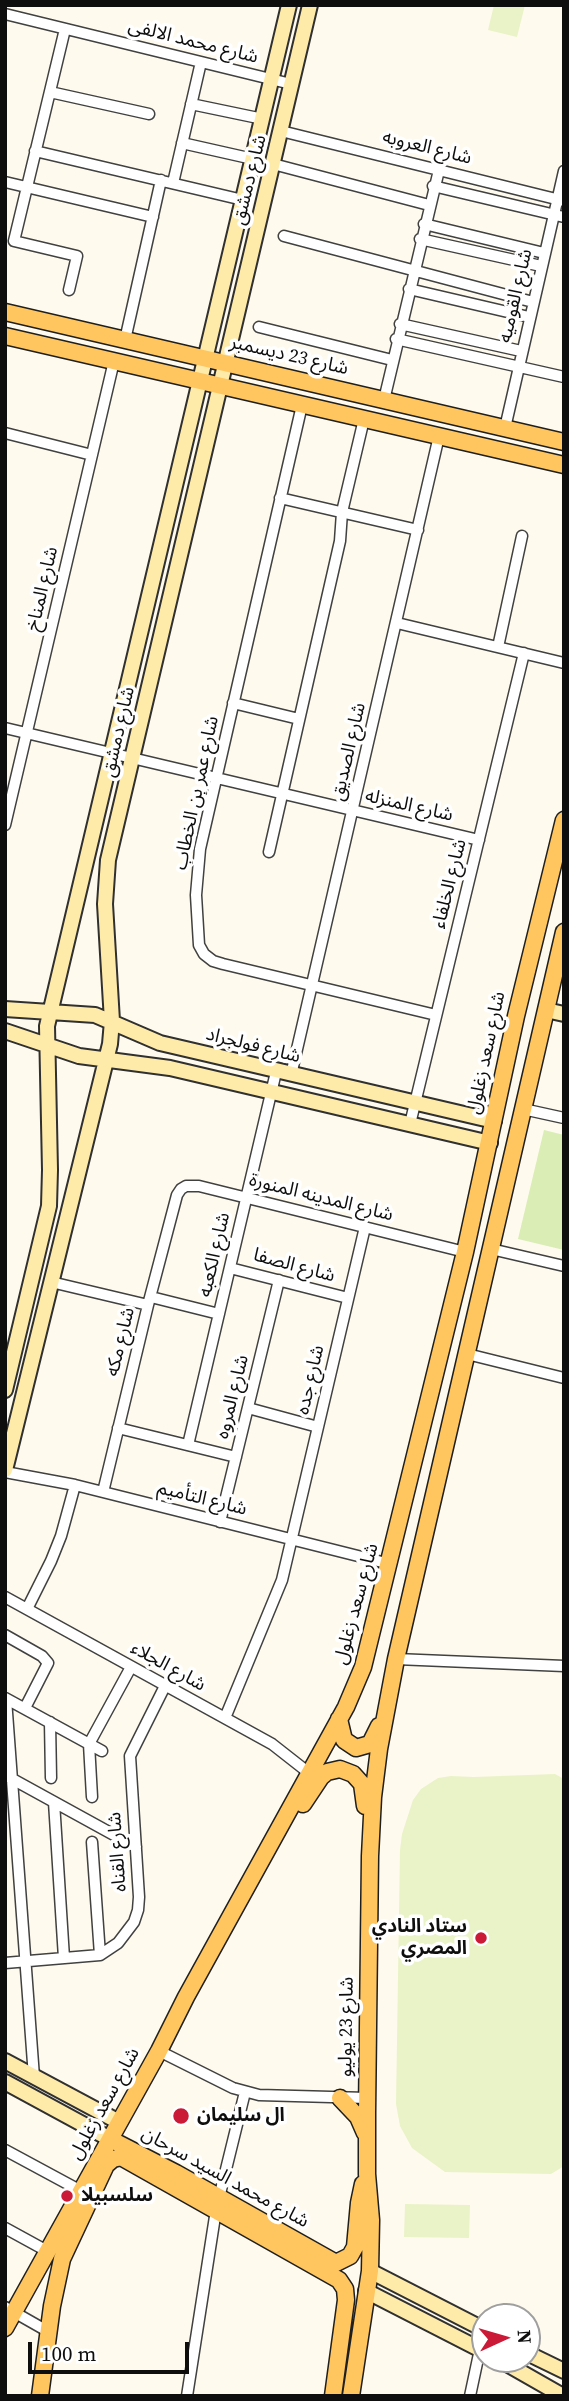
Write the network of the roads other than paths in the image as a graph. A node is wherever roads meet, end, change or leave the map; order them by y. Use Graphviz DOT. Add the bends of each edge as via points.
graph roads {
  1 [pos="289,5"];
  2 [pos="310,5"];
  3 [pos="5,14"];
  4 [pos="65,29"];
  5 [pos="201,62"];
  6 [pos="272,79"];
  7 [pos="292,84"];
  8 [pos="50,92"];
  9 [pos="191,104"];
  10 [pos="149,114"];
  11 [pos="263,119"];
  12 [pos="281,131"];
  13 [pos="182,143"];
  14 [pos="35,151"];
  15 [pos="253,159"];
  16 [pos="273,164"];
  17 [pos="439,170"];
  18 [pos="564,171"];
  19 [pos="161,180"];
  20 [pos="5,182"];
  21 [pos="173,183"];
  22 [pos="433,186"];
  23 [pos="27,187"];
  24 [pos="243,200"];
  25 [pos="560,200"];
  26 [pos="429,205"];
  27 [pos="559,216"];
  28 [pos="153,217"];
  29 [pos="424,224"];
  30 [pos="284,236"];
  31 [pos="421,239"];
  32 [pos="544,253"];
  33 [pos="541,266"];
  34 [pos="414,270"];
  35 [pos="408,289"];
  36 [pos="69,290"];
  37 [pos="533,302"];
  38 [pos="5,312"];
  39 [pos="530,317"];
  40 [pos="400,324"];
  41 [pos="259,327"];
  42 [pos="5,336"];
  43 [pos="125,340"];
  44 [pos="396,340"];
  45 [pos="521,351"];
  46 [pos="205,359"];
  47 [pos="391,360"];
  48 [pos="114,361"];
  49 [pos="226,363"];
  50 [pos="518,367"];
  51 [pos="564,377"];
  52 [pos="200,381"];
  53 [pos="220,386"];
  54 [pos="384,400"];
  55 [pos="302,405"];
  56 [pos="364,419"];
  57 [pos="505,428"];
  58 [pos="5,433"];
  59 [pos="439,436"];
  60 [pos="564,442"];
  61 [pos="92,455"];
  62 [pos="564,465"];
  63 [pos="280,498"];
  64 [pos="342,512"];
  65 [pos="418,530"];
  66 [pos="522,536"];
  67 [pos="397,623"];
  68 [pos="498,647"];
  69 [pos="524,653"];
  70 [pos="564,663"];
  71 [pos="233,703"];
  72 [pos="299,719"];
  73 [pos="5,728"];
  74 [pos="27,733"];
  75 [pos="111,753"];
  76 [pos="133,758"];
  77 [pos="216,778"];
  78 [pos="282,794"];
  79 [pos="354,811"];
  80 [pos="564,820"];
  81 [pos="5,825"];
  82 [pos="479,840"];
  83 [pos="269,852"];
  84 [pos="557,874"];
  85 [pos="564,932"];
  86 [pos="313,986"];
  87 [pos="5,1009"];
  88 [pos="546,1010"];
  89 [pos="51,1011"];
  90 [pos="564,1014"];
  91 [pos="436,1015"];
  92 [pos="112,1021"];
  93 [pos="5,1031"];
  94 [pos="47,1046"];
  95 [pos="106,1060"];
  96 [pos="276,1072"];
  97 [pos="291,1075"];
  98 [pos="270,1093"];
  99 [pos="415,1103"];
  100 [pos="523,1109"];
  101 [pos="564,1118"];
  102 [pos="494,1121"];
  103 [pos="410,1124"];
  104 [pos="490,1143"];
  105 [pos="247,1198"];
  106 [pos="175,1201"];
  107 [pos="365,1227"];
  108 [pos="491,1249"];
  109 [pos="465,1252"];
  110 [pos="564,1266"];
  111 [pos="230,1268"];
  112 [pos="279,1280"];
  113 [pos="51,1282"];
  114 [pos="348,1298"];
  115 [pos="149,1301"];
  116 [pos="219,1314"];
  117 [pos="467,1354"];
  118 [pos="12,1359"];
  119 [pos="31,1363"];
  120 [pos="564,1378"];
  121 [pos="5,1390"];
  122 [pos="248,1408"];
  123 [pos="118,1427"];
  124 [pos="318,1427"];
  125 [pos="188,1445"];
  126 [pos="236,1457"];
  127 [pos="5,1471"];
  128 [pos="75,1485"];
  129 [pos="103,1492"];
  130 [pos="220,1522"];
  131 [pos="292,1540"];
  132 [pos="390,1564"];
  133 [pos="6,1601"];
  134 [pos="27,1609"];
  135 [pos="5,1635"];
  136 [pos="396,1659"];
  137 [pos="564,1666"];
  138 [pos="131,1667"];
  139 [pos="165,1686"];
  140 [pos="6,1698"];
  141 [pos="387,1706"];
  142 [pos="25,1708"];
  143 [pos="225,1718"];
  144 [pos="339,1719"];
  145 [pos="50,1722"];
  146 [pos="89,1744"];
  147 [pos="102,1751"];
  148 [pos="309,1773"];
  149 [pos="9,1777"];
  150 [pos="51,1779"];
  151 [pos="92,1797"];
  152 [pos="54,1802"];
  153 [pos="284,1819"];
  154 [pos="371,1838"];
  155 [pos="92,1842"];
  156 [pos="136,1847"];
  157 [pos="100,1955"];
  158 [pos="64,1958"];
  159 [pos="26,1961"];
  160 [pos="5,1963"];
  161 [pos="159,2051"];
  162 [pos="5,2061"];
  163 [pos="34,2077"];
  164 [pos="5,2082"];
  165 [pos="245,2092"];
  166 [pos="340,2098"];
  167 [pos="367,2098"];
  168 [pos="119,2122"];
  169 [pos="110,2139"];
  170 [pos="367,2142"];
  171 [pos="5,2150"];
  172 [pos="130,2161"];
  173 [pos="367,2174"];
  174 [pos="81,2191"];
  175 [pos="218,2203"];
  176 [pos="5,2228"];
  177 [pos="47,2251"];
  178 [pos="370,2271"];
  179 [pos="30,2284"];
  180 [pos="366,2291"];
  181 [pos="55,2292"];
  182 [pos="10,2309"];
  183 [pos="471,2323"];
  184 [pos="5,2328"];
  185 [pos="48,2332"];
  186 [pos="471,2340"];
  187 [pos="541,2360"];
  188 [pos="564,2371"];
  189 [pos="476,2373"];
  190 [pos="519,2373"];
  191 [pos="548,2392"];
  192 [pos="40,2396"];
  193 [pos="187,2396"];
  194 [pos="333,2396"];
  195 [pos="351,2396"];
  196 [pos="470,2396"];
  197 [pos="563,2396"];
  1 -- 6 [label="street, شارع دمشق"];
  2 -- 7 [label="street, شارع دمشق"];
  3 -- 4 [label="street, شارع محمد الالفى"];
  4 -- 5 [label="street, شارع محمد الالفى"];
  4 -- 8 [label="street"];
  5 -- 6 [label="street, شارع محمد الالفى"];
  5 -- 9 [label="street"];
  6 -- 7 [label="street, شارع محمد الالفى"];
  6 -- 11 [label="street, شارع دمشق"];
  7 -- 12 [label="street, شارع دمشق"];
  8 -- 10 [label="street"];
  8 -- 14 [label="street"];
  9 -- 11 [label="street"];
  9 -- 13 [label="street"];
  11 -- 15 [label="street, شارع دمشق"];
  12 -- 16 [label="street, شارع دمشق"];
  12 -- 17 [label="street, شارع العروبه"];
  13 -- 15 [label="street"];
  13 -- 21 [label="street"];
  14 -- 19 [label="street"];
  14 -- 23 [label="street"];
  15 -- 24 [label="street, شارع دمشق"];
  16 -- 26 [label="street"];
  16 -- 49 [label="street, شارع دمشق"];
  17 -- 22 [label="street"];
  17 -- 25 [label="street, شارع العروبه"];
  18 -- 25 [label="street, شارع القوميه"];
  19 -- 21 [label="street"];
  19 -- 28 [label="street"];
  20 -- 23 [label="street"];
  21 -- 24 [label="street"];
  22 -- 26 [label="street"];
  22 -- 27 [label="street"];
  23 -- 28 [label="street"];
  23 -- 36 [label="street" via="14,241 76,256"];
  24 -- 46 [label="street, شارع دمشق"];
  25 -- 27 [label="street, شارع القوميه"];
  26 -- 29 [label="street"];
  27 -- 32 [label="street, شارع القوميه"];
  28 -- 43 [label="street"];
  29 -- 31 [label="street"];
  29 -- 32 [label="street"];
  30 -- 34 [label="street"];
  31 -- 33 [label="street"];
  31 -- 34 [label="street"];
  32 -- 33 [label="street, شارع القوميه"];
  33 -- 37 [label="street, شارع القوميه"];
  34 -- 35 [label="street"];
  34 -- 37 [label="street"];
  35 -- 39 [label="street"];
  35 -- 40 [label="street"];
  37 -- 39 [label="street, شارع القوميه"];
  38 -- 43 [label="main road, شارع 23 ديسمبر"];
  39 -- 45 [label="street, شارع القوميه"];
  40 -- 44 [label="street"];
  40 -- 45 [label="street"];
  41 -- 47 [label="street"];
  42 -- 48 [label="main road"];
  43 -- 46 [label="main road, شارع 23 ديسمبر"];
  44 -- 47 [label="street"];
  44 -- 50 [label="street"];
  45 -- 50 [label="street, شارع القوميه"];
  46 -- 49 [label="main road, شارع 23 ديسمبر"];
  46 -- 52 [label="street, شارع دمشق"];
  47 -- 54 [label="street"];
  48 -- 52 [label="main road"];
  48 -- 61 [label="street, شارع المناخ"];
  49 -- 53 [label="street, شارع دمشق"];
  49 -- 54 [label="main road, شارع 23 ديسمبر"];
  50 -- 51 [label="street"];
  50 -- 57 [label="street, شارع القوميه"];
  52 -- 53 [label="main road"];
  52 -- 75 [label="street, شارع دمشق"];
  53 -- 55 [label="main road"];
  53 -- 76 [label="street, شارع دمشق"];
  54 -- 57 [label="main road, شارع 23 ديسمبر"];
  55 -- 56 [label="main road"];
  55 -- 63 [label="street, شارع عمر بن الخطاب"];
  56 -- 59 [label="main road"];
  56 -- 64 [label="street"];
  57 -- 60 [label="main road, شارع 23 ديسمبر"];
  58 -- 61 [label="street"];
  59 -- 62 [label="main road"];
  59 -- 65 [label="street, شارع الصديق"];
  61 -- 74 [label="street, شارع المناخ"];
  63 -- 64 [label="street"];
  63 -- 71 [label="street, شارع عمر بن الخطاب"];
  64 -- 65 [label="street"];
  64 -- 72 [label="street" via="340,541"];
  65 -- 67 [label="street, شارع الصديق"];
  66 -- 68 [label="street"];
  67 -- 68 [label="street"];
  67 -- 79 [label="street, شارع الصديق"];
  68 -- 69 [label="street"];
  69 -- 70 [label="street"];
  69 -- 82 [label="street, شارع الخلفاء"];
  71 -- 72 [label="street"];
  71 -- 77 [label="street, شارع عمر بن الخطاب"];
  72 -- 78 [label="street"];
  73 -- 74 [label="street, شارع المنزله"];
  74 -- 75 [label="street, شارع المنزله"];
  74 -- 81 [label="street, شارع المناخ"];
  75 -- 76 [label="street, شارع المنزله"];
  75 -- 89 [label="street, شارع دمشق"];
  76 -- 77 [label="street, شارع المنزله"];
  76 -- 92 [label="street, شارع دمشق" via="105,874"];
  77 -- 78 [label="street, شارع المنزله"];
  77 -- 86 [label="street, شارع عمر بن الخطاب" via="197,872 199,945 213,961"];
  78 -- 79 [label="street, شارع المنزله"];
  78 -- 83 [label="street"];
  79 -- 82 [label="street, شارع المنزله"];
  79 -- 86 [label="street, شارع الصديق"];
  80 -- 84 [label="main road, شارع سعد زغلول"];
  82 -- 91 [label="street, شارع الخلفاء"];
  84 -- 102 [label="main road, شارع سعد زغلول" via="516,1016"];
  85 -- 88 [label="main road"];
  86 -- 91 [label="street, شارع عمر بن الخطاب"];
  86 -- 97 [label="street, شارع الصديق"];
  87 -- 89 [label="street, شارع فولجراد"];
  88 -- 90 [label="street"];
  88 -- 100 [label="main road"];
  89 -- 92 [label="street, شارع فولجراد"];
  89 -- 94 [label="street, شارع دمشق"];
  91 -- 99 [label="street, شارع الخلفاء"];
  92 -- 95 [label="street, شارع دمشق"];
  92 -- 96 [label="street, شارع فولجراد" via="160,1043"];
  93 -- 94 [label="street"];
  94 -- 95 [label="street"];
  94 -- 118 [label="street, شارع دمشق" via="49,1206"];
  95 -- 98 [label="street" via="158,1065"];
  95 -- 113 [label="street, شارع دمشق"];
  96 -- 97 [label="street, شارع فولجراد"];
  96 -- 98 [label="street, شارع الكعبه"];
  97 -- 99 [label="street, شارع فولجراد"];
  98 -- 103 [label="street"];
  98 -- 105 [label="street, شارع الكعبه"];
  99 -- 102 [label="street, شارع فولجراد"];
  99 -- 103 [label="street, شارع الخلفاء"];
  100 -- 101 [label="street"];
  100 -- 108 [label="main road"];
  102 -- 104 [label="main road, شارع سعد زغلول"];
  103 -- 104 [label="street"];
  104 -- 109 [label="main road, شارع سعد زغلول"];
  105 -- 106 [label="street, شارع المدينه المنورة" via="192,1185 181,1189"];
  105 -- 107 [label="street, شارع المدينه المنورة"];
  105 -- 111 [label="street, شارع الكعبه"];
  106 -- 115 [label="street, شارع مكه"];
  107 -- 109 [label="street, شارع المدينه المنورة"];
  107 -- 114 [label="street, شارع جده"];
  108 -- 110 [label="street"];
  108 -- 117 [label="main road"];
  109 -- 132 [label="main road, شارع سعد زغلول"];
  111 -- 112 [label="street, شارع الصفا"];
  111 -- 116 [label="street, شارع الكعبه"];
  112 -- 114 [label="street, شارع الصفا"];
  112 -- 122 [label="street, شارع المروه"];
  113 -- 115 [label="street"];
  113 -- 119 [label="street, شارع دمشق"];
  114 -- 124 [label="street, شارع جده"];
  115 -- 116 [label="street"];
  115 -- 123 [label="street, شارع مكه"];
  116 -- 125 [label="street, شارع الكعبه"];
  117 -- 120 [label="street"];
  117 -- 136 [label="main road"];
  118 -- 119 [label="street"];
  118 -- 121 [label="street, شارع دمشق"];
  119 -- 127 [label="street, شارع دمشق"];
  122 -- 124 [label="street"];
  122 -- 126 [label="street, شارع المروه"];
  123 -- 125 [label="street"];
  123 -- 129 [label="street, شارع مكه"];
  124 -- 131 [label="street, شارع جده"];
  125 -- 126 [label="street"];
  126 -- 130 [label="street, شارع المروه"];
  127 -- 128 [label="street, شارع التأميم"];
  128 -- 129 [label="street, شارع التأميم"];
  128 -- 134 [label="street" via="61,1536"];
  129 -- 130 [label="street, شارع التأميم"];
  130 -- 131 [label="street, شارع التأميم"];
  131 -- 132 [label="street, شارع التأميم"];
  131 -- 143 [label="street, شارع جده" via="277,1595"];
  132 -- 144 [label="main road, شارع سعد زغلول" via="363,1667"];
  133 -- 134 [label="street, شارع الجلاء"];
  134 -- 138 [label="street, شارع الجلاء"];
  135 -- 142 [label="street" via="48,1663"];
  136 -- 137 [label="street"];
  136 -- 141 [label="main road, شارع 23 يوليو"];
  138 -- 139 [label="street, شارع الجلاء"];
  138 -- 146 [label="street"];
  139 -- 143 [label="street, شارع الجلاء"];
  139 -- 156 [label="street, شارع القناه" via="130,1756"];
  140 -- 142 [label="street"];
  140 -- 149 [label="street"];
  141 -- 144 [label="main road" via="366,1747 347,1743"];
  141 -- 154 [label="main road, شارع 23 يوليو"];
  142 -- 145 [label="street"];
  143 -- 148 [label="street, شارع الجلاء" via="272,1744"];
  144 -- 148 [label="main road, شارع سعد زغلول"];
  145 -- 146 [label="street"];
  145 -- 150 [label="street"];
  146 -- 147 [label="street"];
  146 -- 151 [label="street"];
  148 -- 153 [label="main road, شارع سعد زغلول"];
  149 -- 152 [label="street"];
  149 -- 159 [label="street"];
  152 -- 156 [label="street"];
  152 -- 158 [label="street"];
  153 -- 154 [label="main road" via="302,1806 327,1772 340,1769 362,1784"];
  153 -- 161 [label="main road, شارع سعد زغلول"];
  154 -- 167 [label="main road, شارع 23 يوليو"];
  155 -- 157 [label="street"];
  156 -- 157 [label="street, شارع القناه" via="138,1910 127,1933"];
  157 -- 158 [label="street"];
  158 -- 159 [label="street"];
  159 -- 160 [label="street"];
  159 -- 163 [label="street"];
  161 -- 165 [label="street"];
  161 -- 168 [label="main road, شارع سعد زغلول"];
  162 -- 163 [label="street, شارع محمد السيد سرحان"];
  163 -- 168 [label="street, شارع محمد السيد سرحان"];
  164 -- 169 [label="street, شارع محمد السيد سرحان"];
  165 -- 166 [label="street"];
  165 -- 175 [label="street"];
  166 -- 167 [label="street"];
  166 -- 170 [label="main road" via="358,2117"];
  167 -- 170 [label="main road, شارع 23 يوليو"];
  168 -- 169 [label="main road, شارع سعد زغلول"];
  169 -- 174 [label="main road, شارع سعد زغلول"];
  169 -- 175 [label="main road, شارع محمد السيد سرحان"];
  170 -- 173 [label="main road, شارع 23 يوليو"];
  171 -- 174 [label="street"];
  172 -- 175 [label="main road, شارع محمد السيد سرحان"];
  172 -- 181 [label="main road, شارع سعد زغلول" via="117,2157 106,2165 66,2249"];
  173 -- 175 [label="main road, شارع محمد السيد سرحان" via="360,2195 355,2247 350,2256 336,2263"];
  173 -- 178 [label="main road, شارع 23 يوليو"];
  174 -- 177 [label="main road, شارع سعد زغلول"];
  175 -- 193 [label="street"];
  175 -- 194 [label="main road, شارع محمد السيد سرحان" via="340,2280 346,2294"];
  176 -- 177 [label="street"];
  177 -- 179 [label="main road, شارع سعد زغلول"];
  178 -- 180 [label="main road, شارع 23 يوليو"];
  178 -- 183 [label="street"];
  179 -- 181 [label="main road" via="35,2296"];
  179 -- 182 [label="main road, شارع سعد زغلول"];
  180 -- 186 [label="street"];
  180 -- 195 [label="main road, شارع 23 يوليو"];
  181 -- 185 [label="main road, شارع سعد زغلول"];
  182 -- 184 [label="main road, شارع سعد زغلول"];
  182 -- 185 [label="street"];
  185 -- 192 [label="main road, شارع سعد زغلول"];
  187 -- 188 [label="street"];
  189 -- 196 [label="street"];
  190 -- 191 [label="street"];
  191 -- 197 [label="street"];
}
